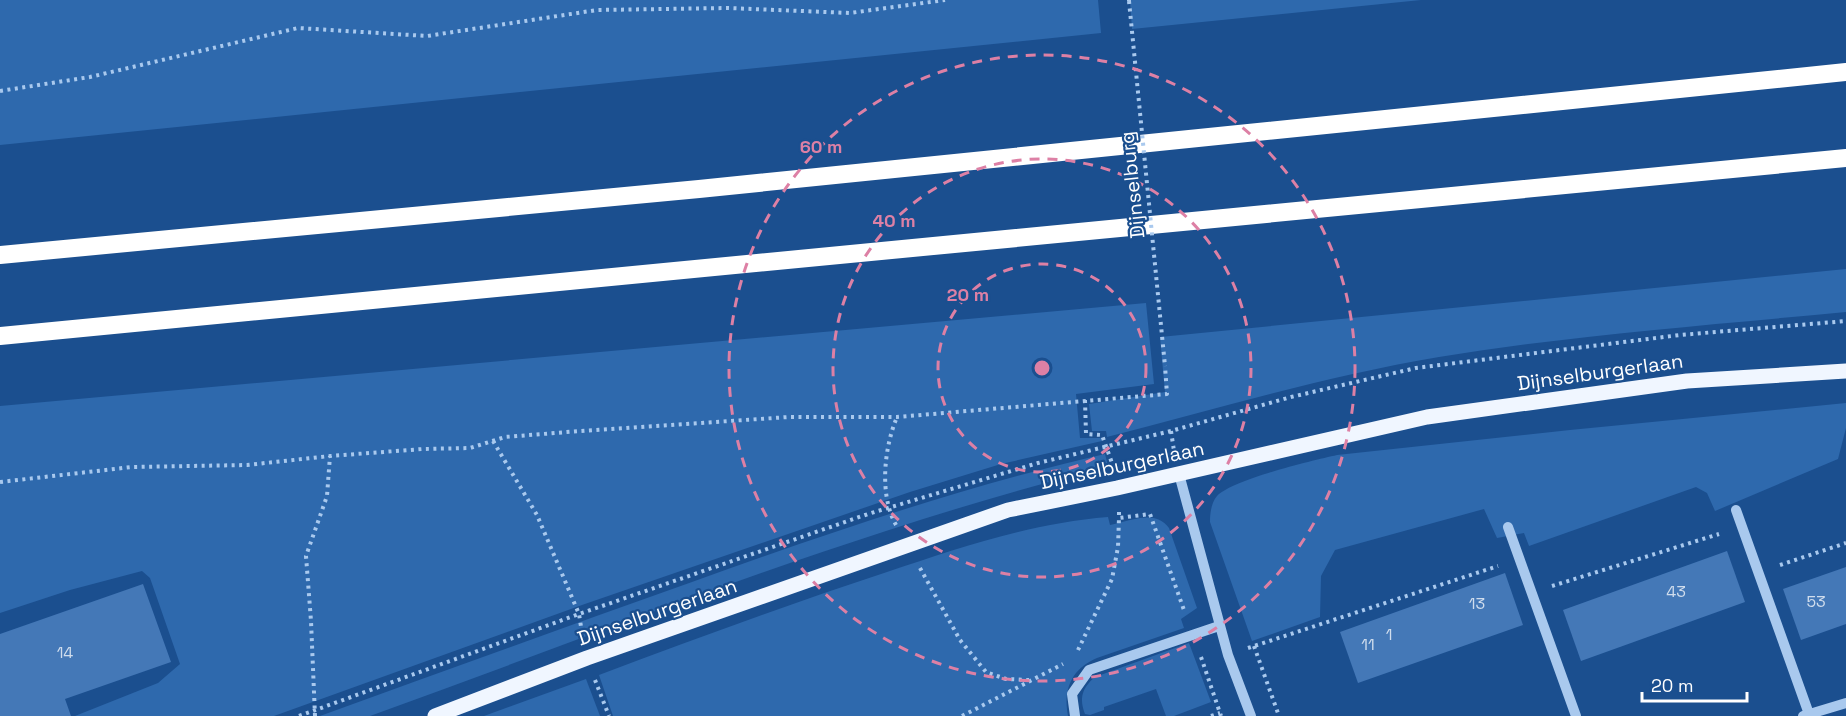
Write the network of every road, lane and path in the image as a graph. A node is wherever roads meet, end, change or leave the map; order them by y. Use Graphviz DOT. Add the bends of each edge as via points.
graph roads {
  1 [pos="945,0"];
  2 [pos="1129,0"];
  3 [pos="1846,72"];
  4 [pos="0,91"];
  5 [pos="1846,158"];
  6 [pos="0,255"];
  7 [pos="0,336"];
  8 [pos="1846,371"];
  9 [pos="1085,400"];
  10 [pos="493,441"];
  11 [pos="330,456"];
  12 [pos="1179,474"];
  13 [pos="0,482"];
  14 [pos="1117,488"];
  15 [pos="1736,510"];
  16 [pos="1119,518"];
  17 [pos="1509,527"];
  18 [pos="1743,527"];
  19 [pos="1846,543"];
  20 [pos="1519,558"];
  21 [pos="1760,572"];
  22 [pos="1531,593"];
  23 [pos="1220,626"];
  24 [pos="1192,634"];
  25 [pos="1253,646"];
  26 [pos="1228,655"];
  27 [pos="587,658"];
  28 [pos="1074,658"];
  29 [pos="1069,661"];
  30 [pos="1063,663"];
  31 [pos="1082,677"];
  32 [pos="1846,703"];
  33 [pos="1221,714"];
  34 [pos="1806,715"];
  35 [pos="315,716"];
  36 [pos="435,716"];
  37 [pos="609,716"];
  38 [pos="963,716"];
  39 [pos="1075,716"];
  40 [pos="1211,716"];
  41 [pos="1251,716"];
  42 [pos="1279,716"];
  43 [pos="1576,716"];
  1 -- 4 [label="path" via="850,13 728,8 597,10 427,36 298,28 90,77"];
  2 -- 9 [label="path, Dijnselburg, bridge" via="1167,394"];
  3 -- 6 [label="highway" via="687,190"];
  5 -- 7 [label="highway"];
  8 -- 12 [label="main road, Dijnselburgerlaan" via="1688,381 1427,417"];
  9 -- 10 [label="path" via="897,417 789,417 505,437"];
  9 -- 14 [label="path" via="1086,434 1102,435"];
  10 -- 11 [label="path" via="470,448"];
  10 -- 27 [label="path" via="537,515 579,614"];
  11 -- 13 [label="path" via="247,465 132,467"];
  11 -- 35 [label="path" via="327,496 306,556"];
  12 -- 14 [label="main road, Dijnselburgerlaan"];
  12 -- 23 [label="street"];
  14 -- 16 [label="path"];
  14 -- 27 [label="main road, Dijnselburgerlaan" via="1008,510"];
  15 -- 18 [label="street"];
  16 -- 24 [label="path" via="1150,514"];
  16 -- 28 [label="path" via="1112,579"];
  17 -- 20 [label="street"];
  18 -- 21 [label="street"];
  18 -- 22 [label="path"];
  19 -- 21 [label="path"];
  20 -- 22 [label="street"];
  20 -- 25 [label="path"];
  21 -- 34 [label="street"];
  22 -- 43 [label="street"];
  23 -- 24 [label="street"];
  23 -- 26 [label="street"];
  24 -- 31 [label="street" via="1089,670"];
  24 -- 33 [label="path"];
  25 -- 26 [label="path"];
  25 -- 42 [label="path"];
  26 -- 41 [label="street"];
  27 -- 36 [label="main road, Dijnselburgerlaan"];
  27 -- 37 [label="path"];
  29 -- 30 [label="path"];
  30 -- 31 [label="path"];
  30 -- 38 [label="path"];
  31 -- 39 [label="street" via="1072,694"];
  32 -- 34 [label="street"];
  33 -- 40 [label="path"];
}
